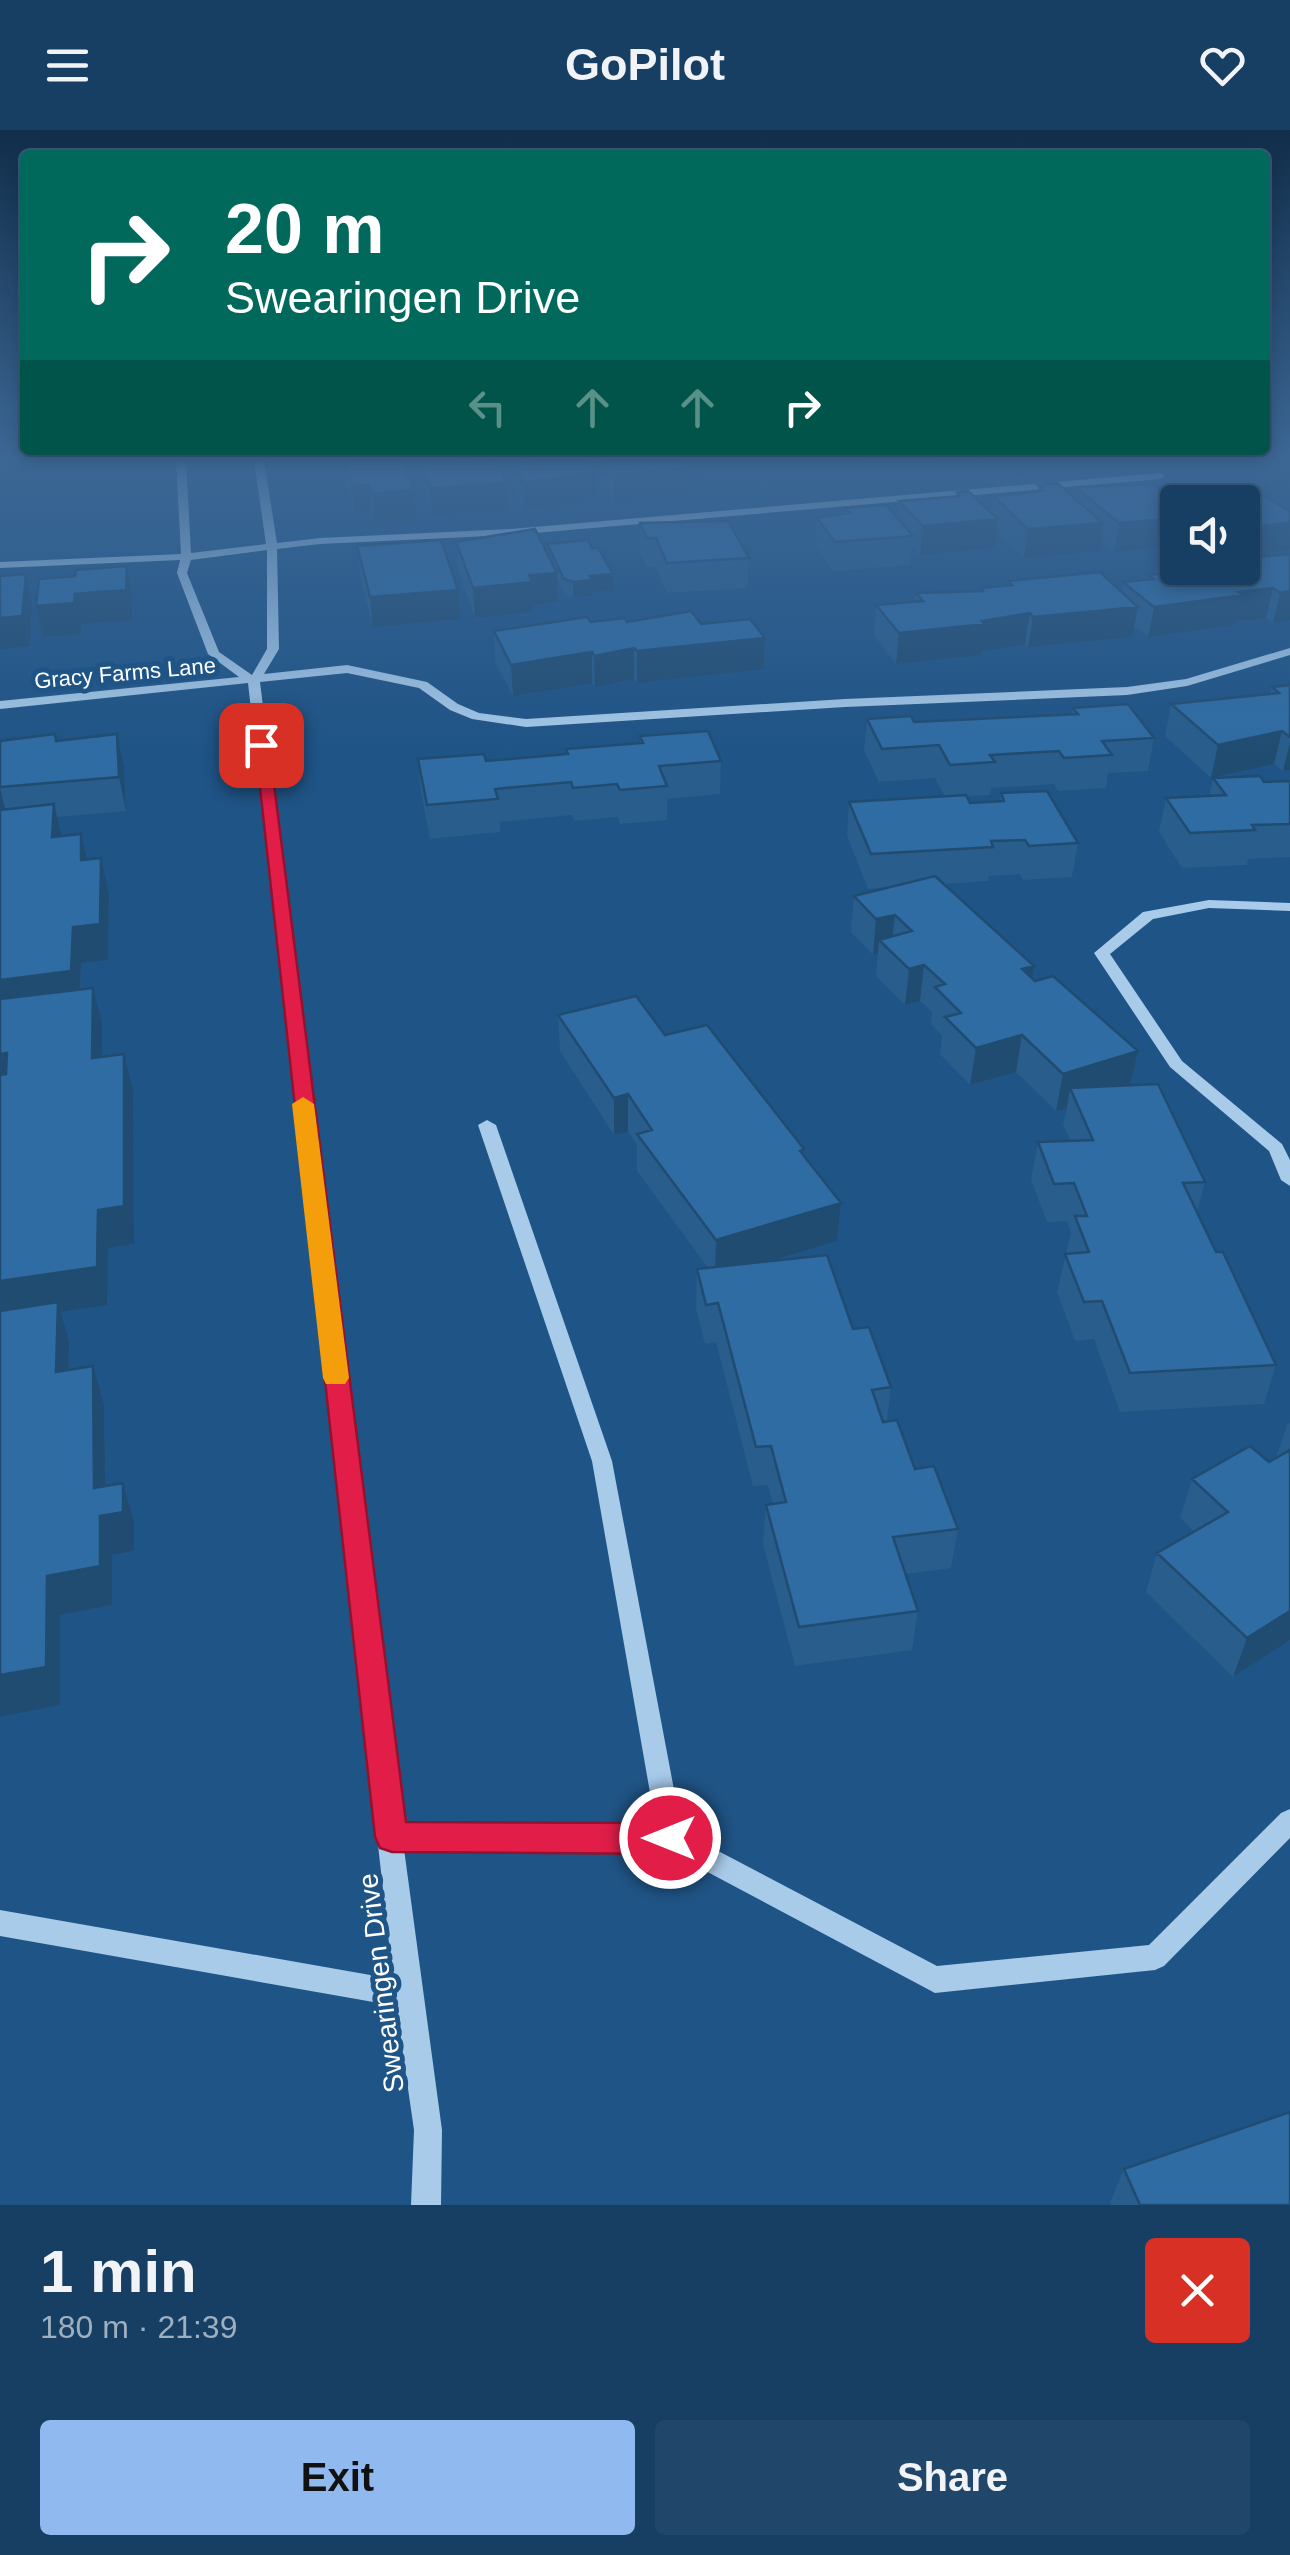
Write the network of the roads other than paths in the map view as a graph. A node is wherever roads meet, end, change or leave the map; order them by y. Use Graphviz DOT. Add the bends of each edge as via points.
graph roads {
  1 [pos="186,557"];
  2 [pos="272,557"];
  3 [pos="0,565"];
  4 [pos="1290,651"];
  5 [pos="254,682"];
  6 [pos="0,705"];
  7 [pos="1290,907"];
  8 [pos="488,1126"];
  9 [pos="1290,1180"];
  10 [pos="1290,1821"];
  11 [pos="392,1837"];
  12 [pos="670,1838"];
  13 [pos="0,1923"];
  14 [pos="408,1995"];
  15 [pos="426,2205"];
  1 -- 3 [label="street"];
  1 -- 5 [label="street" via="182,573 214,654"];
  2 -- 5 [label="street, Swearingen Drive" via="273,649"];
  4 -- 5 [label="street, Gracy Farms Lane" via="1186,682 1127,691 526,724 476,716 422,684 388,676 348,670"];
  5 -- 6 [label="street, Gracy Farms Lane"];
  5 -- 11 [label="street, Swearingen Drive"];
  7 -- 9 [label="street" via="1208,904 1148,914 1102,953 1176,1064 1276,1148"];
  8 -- 12 [label="street" via="602,1461"];
  10 -- 12 [label="street" via="1155,1957 935,1980"];
  11 -- 12 [label="street"];
  11 -- 14 [label="street, Swearingen Drive"];
  13 -- 14 [label="street"];
  14 -- 15 [label="street, Swearingen Drive" via="428,2130"];
}
